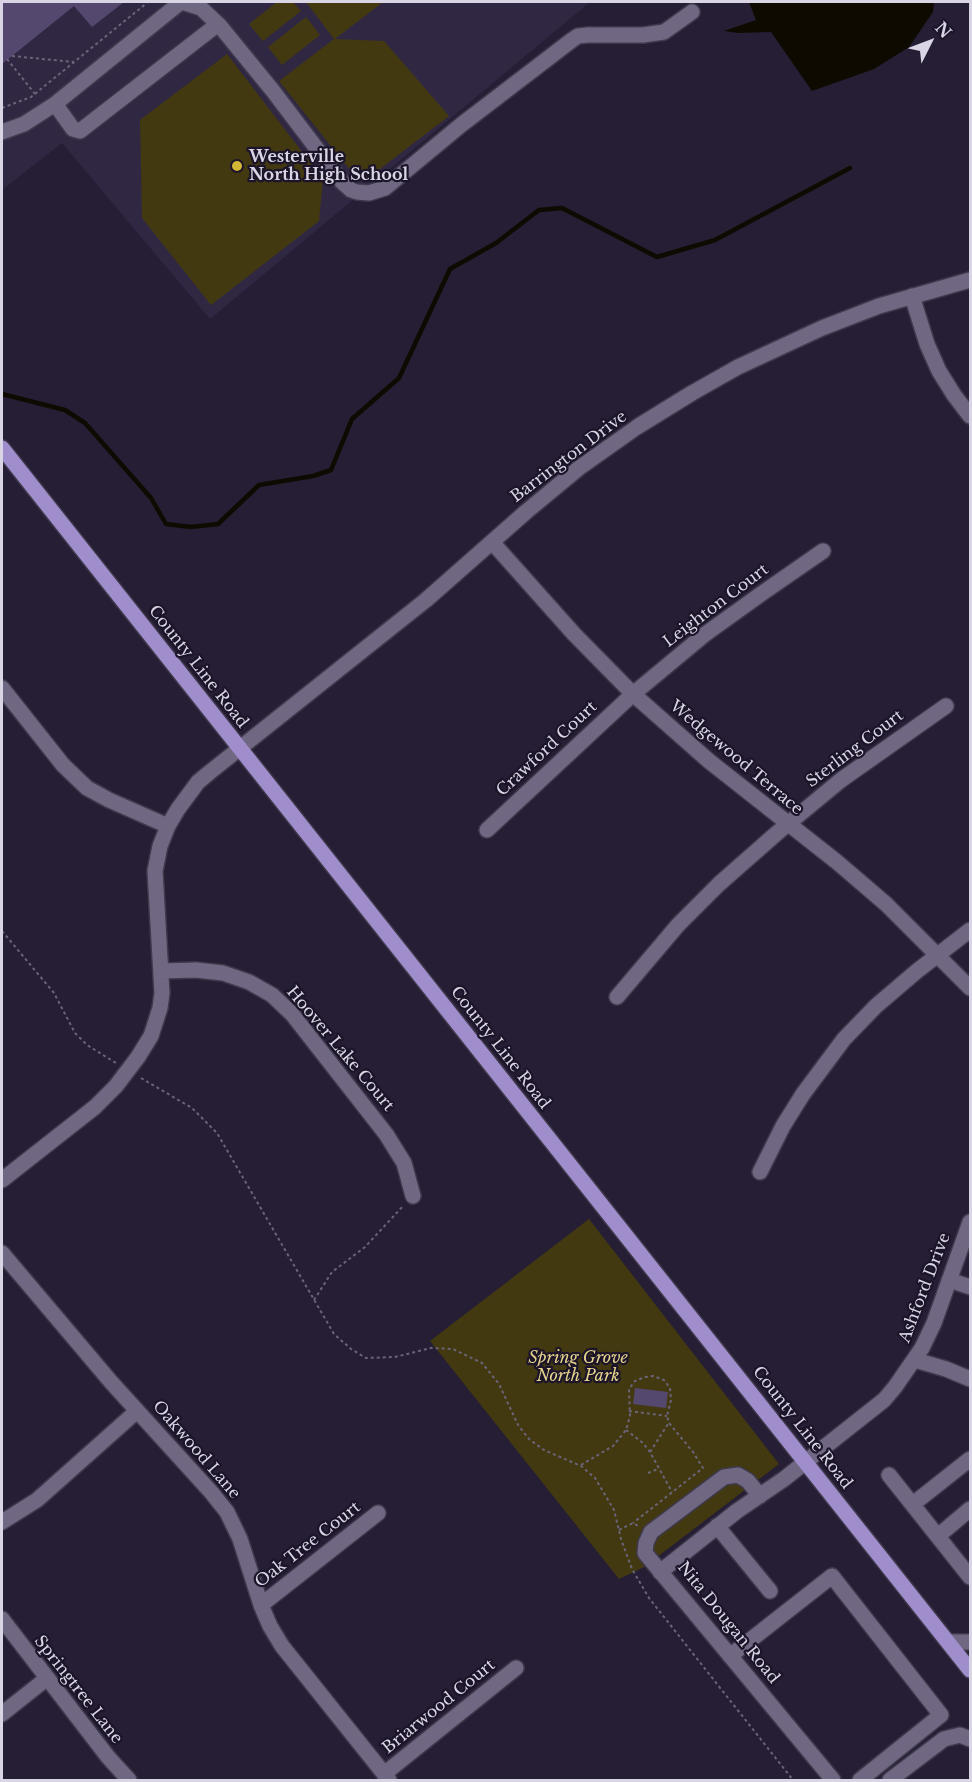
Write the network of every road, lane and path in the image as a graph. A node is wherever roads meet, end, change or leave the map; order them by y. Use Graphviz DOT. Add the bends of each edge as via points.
graph roads {
  1 [pos="148,2"];
  2 [pos="182,2"];
  3 [pos="692,12"];
  4 [pos="218,24"];
  5 [pos="12,56"];
  6 [pos="7,59"];
  7 [pos="74,62"];
  8 [pos="35,94"];
  9 [pos="55,104"];
  10 [pos="2,108"];
  11 [pos="2,132"];
  12 [pos="970,279"];
  13 [pos="912,296"];
  14 [pos="970,416"];
  15 [pos="2,448"];
  16 [pos="492,542"];
  17 [pos="824,551"];
  18 [pos="2,688"];
  19 [pos="633,694"];
  20 [pos="946,706"];
  21 [pos="240,748"];
  22 [pos="788,825"];
  23 [pos="168,826"];
  24 [pos="487,830"];
  25 [pos="970,930"];
  26 [pos="2,931"];
  27 [pos="938,954"];
  28 [pos="162,971"];
  29 [pos="970,988"];
  30 [pos="617,997"];
  31 [pos="128,1070"];
  32 [pos="760,1172"];
  33 [pos="2,1180"];
  34 [pos="413,1196"];
  35 [pos="970,1222"];
  36 [pos="2,1253"];
  37 [pos="949,1280"];
  38 [pos="970,1287"];
  39 [pos="314,1300"];
  40 [pos="915,1360"];
  41 [pos="970,1379"];
  42 [pos="137,1411"];
  43 [pos="629,1411"];
  44 [pos="667,1416"];
  45 [pos="669,1423"];
  46 [pos="626,1430"];
  47 [pos="650,1452"];
  48 [pos="970,1460"];
  49 [pos="805,1462"];
  50 [pos="581,1466"];
  51 [pos="658,1469"];
  52 [pos="648,1473"];
  53 [pos="889,1475"];
  54 [pos="672,1492"];
  55 [pos="760,1496"];
  56 [pos="913,1504"];
  57 [pos="970,1509"];
  58 [pos="378,1513"];
  59 [pos="2,1522"];
  60 [pos="633,1523"];
  61 [pos="717,1526"];
  62 [pos="619,1530"];
  63 [pos="651,1532"];
  64 [pos="938,1536"];
  65 [pos="968,1570"];
  66 [pos="660,1572"];
  67 [pos="770,1592"];
  68 [pos="261,1605"];
  69 [pos="2,1619"];
  70 [pos="949,1642"];
  71 [pos="970,1642"];
  72 [pos="730,1656"];
  73 [pos="516,1668"];
  74 [pos="970,1670"];
  75 [pos="46,1678"];
  76 [pos="2,1714"];
  77 [pos="970,1739"];
  78 [pos="387,1777"];
  79 [pos="129,1780"];
  80 [pos="793,1780"];
  81 [pos="833,1780"];
  82 [pos="860,1780"];
  83 [pos="890,1780"];
  1 -- 7 [label="path"];
  2 -- 4 [label="street" via="201,8"];
  2 -- 9 [label="street"];
  3 -- 4 [label="street" via="663,32 578,36 385,188 369,193 351,189 342,182"];
  4 -- 9 [label="street" via="80,131 73,129"];
  5 -- 7 [label="path"];
  6 -- 8 [label="path"];
  7 -- 8 [label="path"];
  8 -- 10 [label="path"];
  9 -- 11 [label="street" via="24,124"];
  12 -- 13 [label="street, Barrington Drive"];
  13 -- 14 [label="street" via="939,371"];
  13 -- 16 [label="street, Barrington Drive" via="822,328 692,393 579,468"];
  15 -- 21 [label="main road, County Line Road"];
  16 -- 19 [label="street, Wedgewood Terrace"];
  16 -- 21 [label="street, Barrington Drive" via="426,600"];
  17 -- 19 [label="street, Leighton Court" via="704,635"];
  18 -- 23 [label="street" via="63,765 87,788"];
  19 -- 22 [label="street, Wedgewood Terrace"];
  19 -- 24 [label="street, Crawford Court"];
  20 -- 22 [label="street, Sterling Court" via="850,774"];
  21 -- 23 [label="street, Barrington Drive" via="198,782"];
  21 -- 49 [label="main road, County Line Road"];
  22 -- 27 [label="street, Wedgewood Terrace" via="878,897"];
  22 -- 30 [label="street, Sterling Court" via="678,925"];
  23 -- 28 [label="street, Barrington Drive" via="155,871"];
  25 -- 27 [label="street"];
  26 -- 31 [label="path" via="54,993 75,1033"];
  27 -- 29 [label="street, Wedgewood Terrace"];
  27 -- 32 [label="street" via="876,1006 844,1039 802,1094"];
  28 -- 31 [label="street, Barrington Drive" via="160,1008 151,1036"];
  28 -- 34 [label="street, Hoover Lake Court" via="223,973 272,995 292,1014 386,1134 405,1163"];
  31 -- 33 [label="street, Barrington Drive" via="95,1107"];
  31 -- 39 [label="path" via="192,1108 217,1133"];
  34 -- 39 [label="path" via="365,1247 332,1272"];
  35 -- 37 [label="street, Ashford Drive"];
  36 -- 42 [label="street, Oakwood Lane"];
  37 -- 38 [label="street"];
  37 -- 40 [label="street, Ashford Drive" via="934,1323"];
  39 -- 50 [label="path" via="334,1334 366,1358 395,1357 431,1348 453,1349 482,1363 499,1384 529,1439"];
  40 -- 41 [label="street"];
  40 -- 49 [label="street, Ashford Drive" via="884,1400"];
  42 -- 59 [label="street" via="37,1500"];
  42 -- 68 [label="street, Oakwood Lane" via="227,1512"];
  43 -- 44 [label="path"];
  43 -- 44 [label="path" via="628,1389 635,1381 653,1376 664,1380 670,1388"];
  43 -- 46 [label="path"];
  44 -- 45 [label="path"];
  45 -- 47 [label="path"];
  45 -- 54 [label="path" via="703,1468"];
  46 -- 47 [label="path"];
  46 -- 50 [label="path" via="613,1446"];
  47 -- 51 [label="path"];
  48 -- 56 [label="street"];
  49 -- 55 [label="street, Nita Dougan Road"];
  49 -- 70 [label="main road, County Line Road"];
  50 -- 62 [label="path" via="606,1494"];
  51 -- 52 [label="path"];
  51 -- 54 [label="path"];
  53 -- 56 [label="street"];
  54 -- 60 [label="path"];
  55 -- 61 [label="street, Nita Dougan Road"];
  55 -- 63 [label="street" via="738,1475 724,1477"];
  56 -- 64 [label="street"];
  57 -- 64 [label="street"];
  58 -- 68 [label="street, Oak Tree Court"];
  60 -- 62 [label="path"];
  60 -- 63 [label="path"];
  61 -- 66 [label="street, Nita Dougan Road"];
  61 -- 67 [label="street"];
  62 -- 80 [label="path" via="632,1569 648,1598"];
  63 -- 66 [label="street" via="645,1553"];
  64 -- 65 [label="street"];
  66 -- 72 [label="street, Nita Dougan Road"];
  68 -- 78 [label="street, Oakwood Lane" via="282,1646"];
  69 -- 75 [label="street, Springtree Lane"];
  70 -- 71 [label="street"];
  70 -- 74 [label="main road, County Line Road"];
  72 -- 81 [label="street, Nita Dougan Road"];
  72 -- 82 [label="street" via="832,1576 941,1715"];
  73 -- 78 [label="street, Briarwood Court"];
  75 -- 76 [label="street"];
  75 -- 79 [label="street, Springtree Lane"];
  77 -- 83 [label="street" via="960,1735 944,1739"];
}
